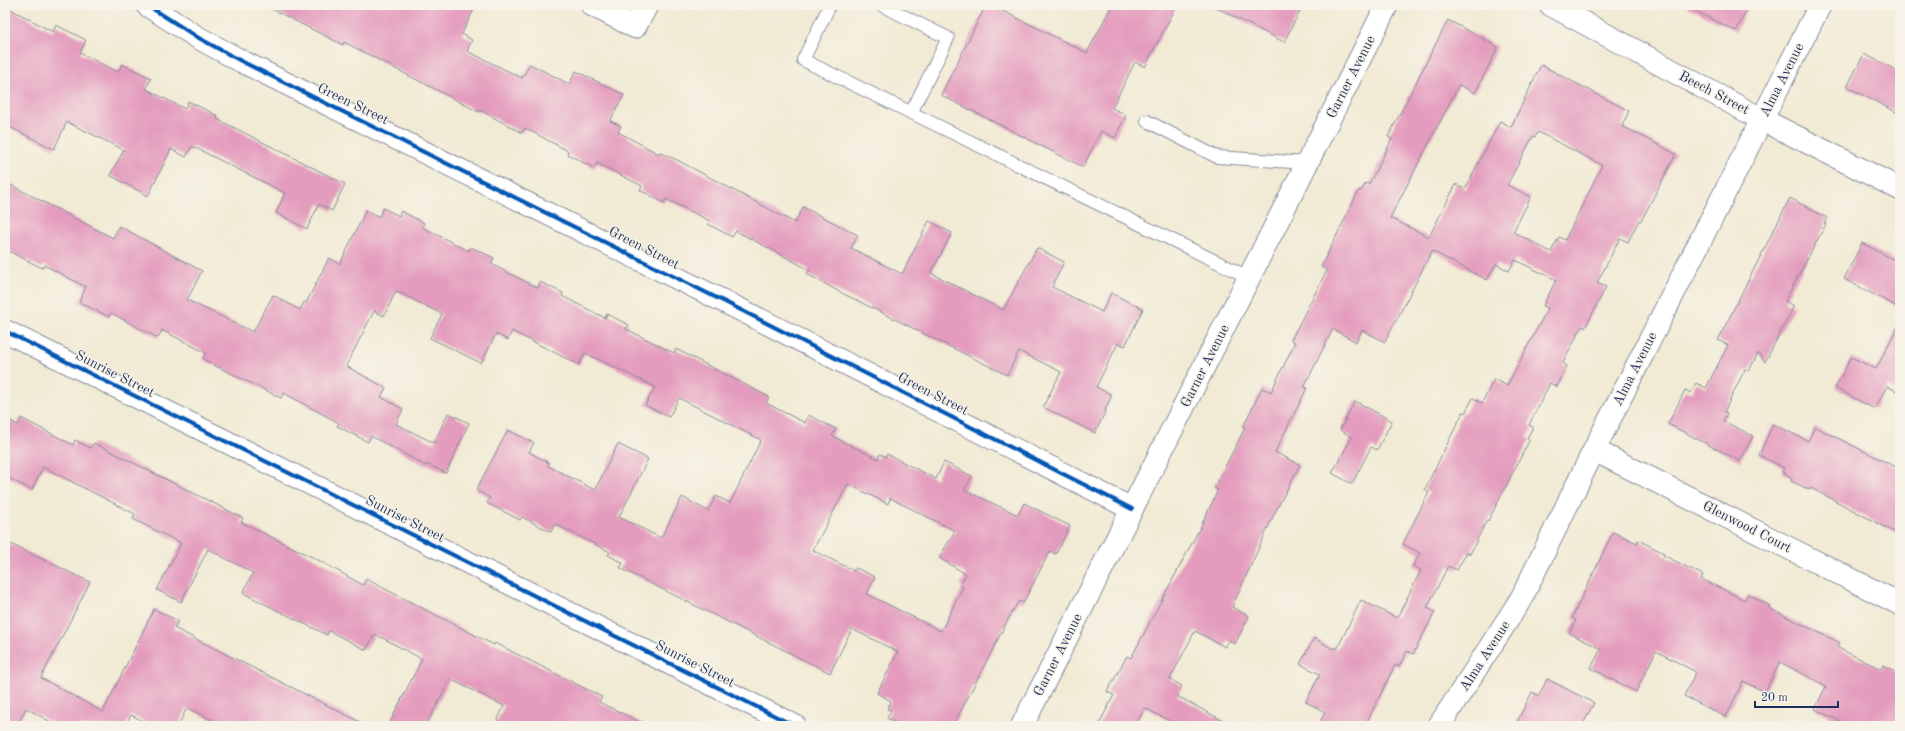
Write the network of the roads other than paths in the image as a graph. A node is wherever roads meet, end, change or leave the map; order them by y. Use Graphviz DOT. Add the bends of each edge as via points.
graph roads {
  1 [pos="147,5"];
  2 [pos="592,5"];
  3 [pos="647,5"];
  4 [pos="830,5"];
  5 [pos="881,5"];
  6 [pos="1387,5"];
  7 [pos="1551,5"];
  8 [pos="1820,5"];
  9 [pos="911,113"];
  10 [pos="1763,120"];
  11 [pos="1147,121"];
  12 [pos="1308,163"];
  13 [pos="1900,189"];
  14 [pos="1250,278"];
  15 [pos="5,331"];
  16 [pos="1594,450"];
  17 [pos="1132,509"];
  18 [pos="1900,604"];
  19 [pos="795,726"];
  20 [pos="1022,726"];
  21 [pos="1439,726"];
  1 -- 17 [label="street, Green Street" via="197,37 242,61"];
  2 -- 3 [label="street" via="635,27"];
  4 -- 9 [label="lane" via="803,60"];
  5 -- 9 [label="lane" via="948,38"];
  6 -- 12 [label="street, Garner Avenue"];
  7 -- 10 [label="street, Beech Street"];
  8 -- 10 [label="street, Alma Avenue"];
  9 -- 14 [label="lane"];
  10 -- 13 [label="street, Beech Street"];
  10 -- 16 [label="street, Alma Avenue"];
  11 -- 12 [label="lane" via="1217,157"];
  12 -- 14 [label="street, Garner Avenue"];
  14 -- 17 [label="street, Garner Avenue"];
  15 -- 19 [label="street, Sunrise Street"];
  16 -- 18 [label="street, Glenwood Court"];
  16 -- 21 [label="street, Alma Avenue" via="1521,600"];
  17 -- 20 [label="street, Garner Avenue"];
}
